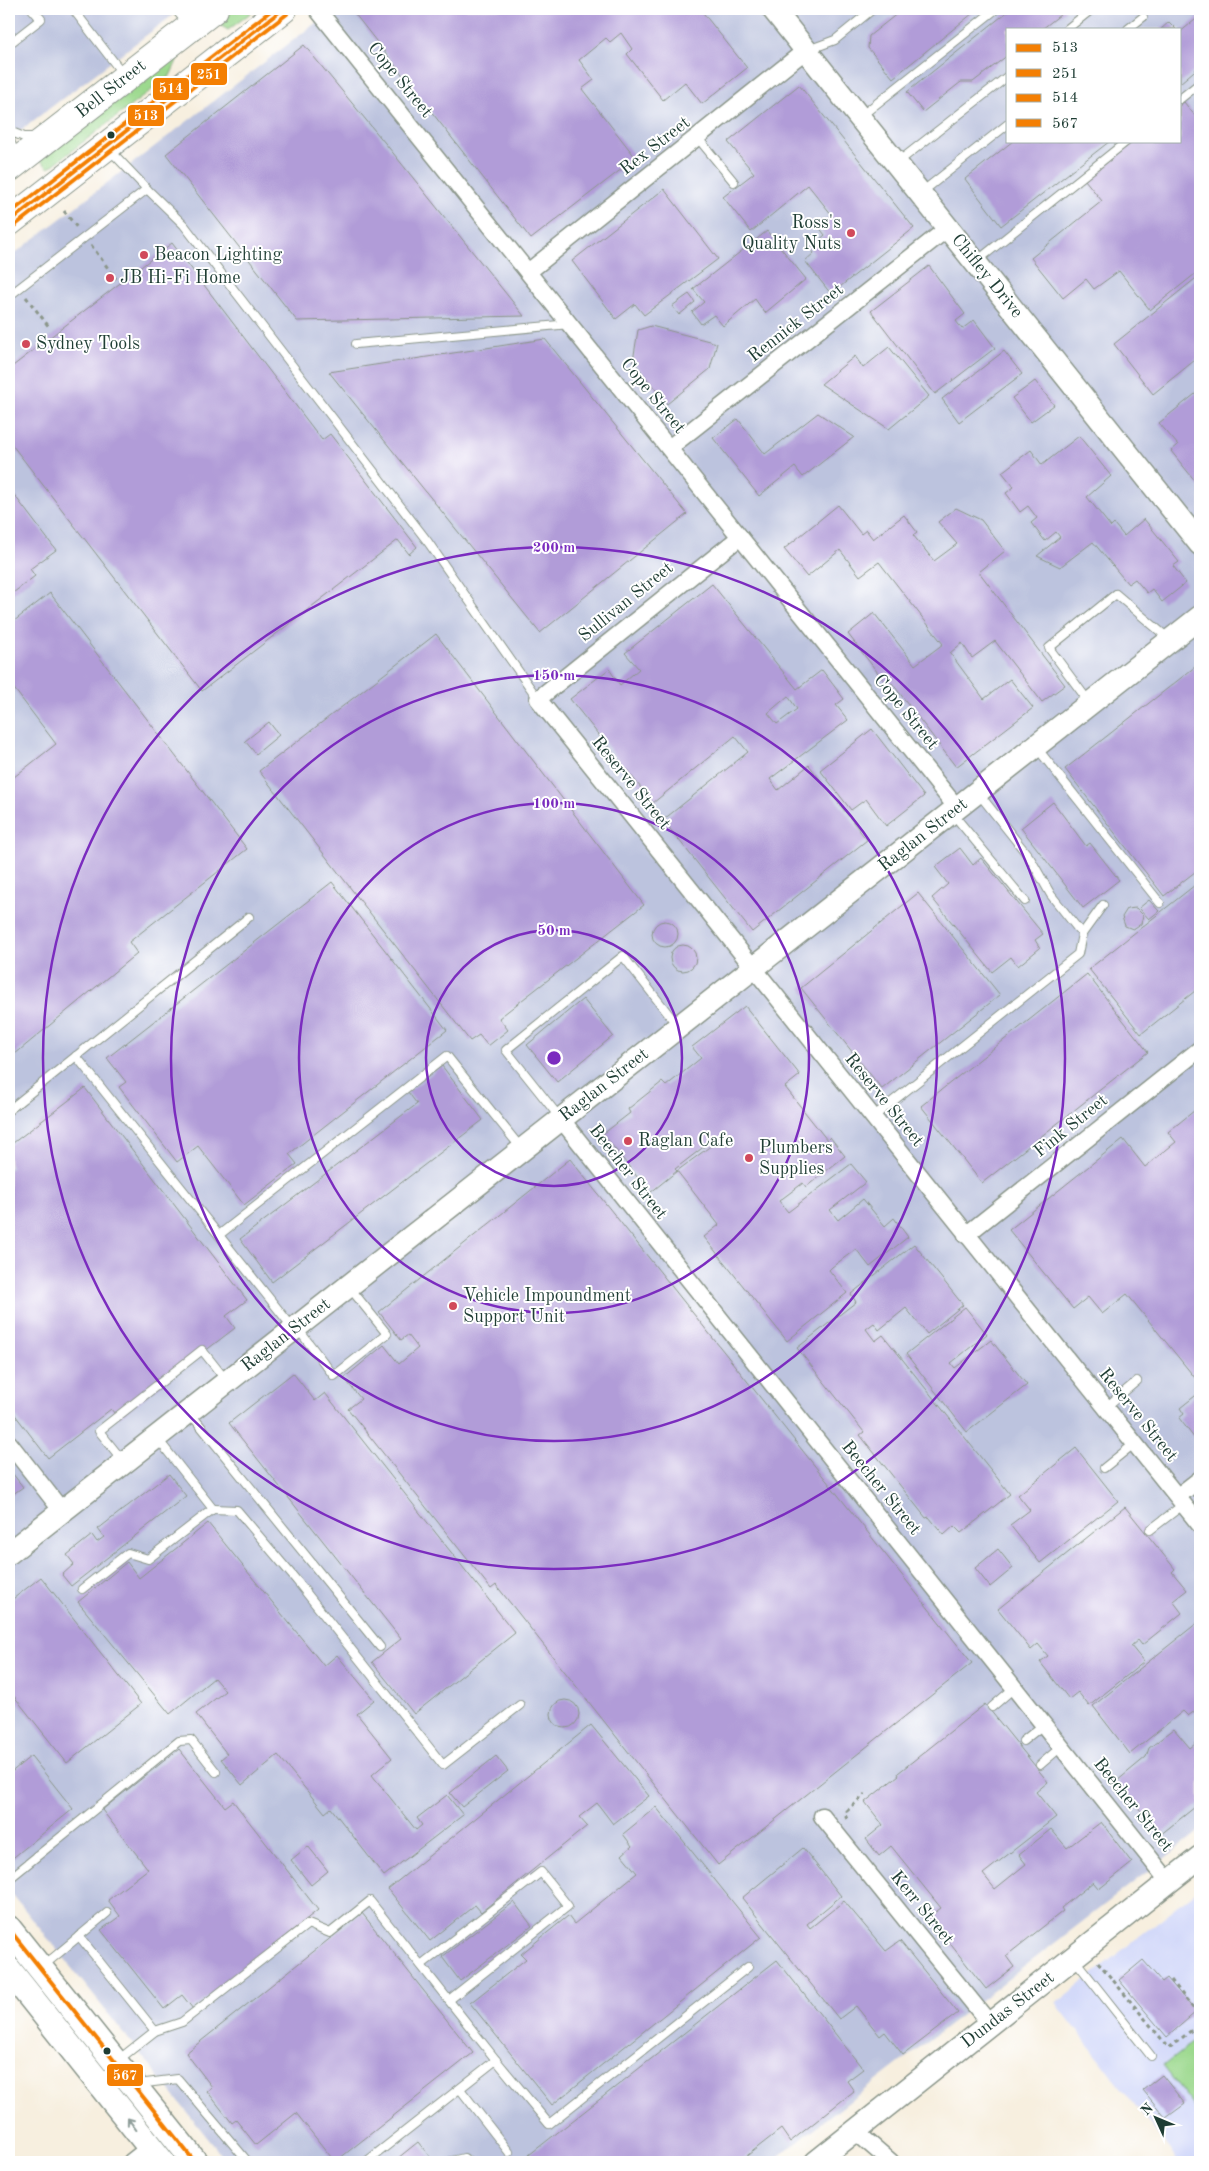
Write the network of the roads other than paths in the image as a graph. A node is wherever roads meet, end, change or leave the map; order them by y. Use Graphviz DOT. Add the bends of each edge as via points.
graph roads {
  1 [pos="32,9"];
  2 [pos="73,9"];
  3 [pos="214,9"];
  4 [pos="282,9"];
  5 [pos="317,9"];
  6 [pos="773,9"];
  7 [pos="873,9"];
  8 [pos="996,9"];
  9 [pos="1092,9"];
  10 [pos="1143,17"];
  11 [pos="182,18"];
  12 [pos="1068,28"];
  13 [pos="1129,28"];
  14 [pos="9,44"];
  15 [pos="806,50"];
  16 [pos="216,61"];
  17 [pos="126,78"];
  18 [pos="1006,78"];
  19 [pos="1200,83"];
  20 [pos="1182,97"];
  21 [pos="860,117"];
  22 [pos="1006,126"];
  23 [pos="9,132"];
  24 [pos="49,137"];
  25 [pos="697,137"];
  26 [pos="1126,142"];
  27 [pos="106,146"];
  28 [pos="11,156"];
  29 [pos="896,163"];
  30 [pos="734,182"];
  31 [pos="147,189"];
  32 [pos="920,193"];
  33 [pos="43,195"];
  34 [pos="9,222"];
  35 [pos="948,228"];
  36 [pos="976,262"];
  37 [pos="528,272"];
  38 [pos="9,296"];
  39 [pos="570,324"];
  40 [pos="356,344"];
  41 [pos="669,448"];
  42 [pos="740,537"];
  43 [pos="1200,544"];
  44 [pos="1200,619"];
  45 [pos="1171,640"];
  46 [pos="538,699"];
  47 [pos="1090,704"];
  48 [pos="1036,747"];
  49 [pos="978,792"];
  50 [pos="954,810"];
  51 [pos="1025,900"];
  52 [pos="1160,903"];
  53 [pos="1103,906"];
  54 [pos="249,917"];
  55 [pos="1082,934"];
  56 [pos="754,968"];
  57 [pos="678,1027"];
  58 [pos="1200,1049"];
  59 [pos="76,1056"];
  60 [pos="9,1110"];
  61 [pos="873,1117"];
  62 [pos="561,1119"];
  63 [pos="522,1150"];
  64 [pos="219,1235"];
  65 [pos="966,1235"];
  66 [pos="348,1286"];
  67 [pos="295,1328"];
  68 [pos="227,1381"];
  69 [pos="1136,1381"];
  70 [pos="1106,1407"];
  71 [pos="189,1411"];
  72 [pos="156,1437"];
  73 [pos="9,1443"];
  74 [pos="1135,1443"];
  75 [pos="124,1462"];
  76 [pos="1104,1468"];
  77 [pos="1200,1479"];
  78 [pos="1181,1500"];
  79 [pos="213,1509"];
  80 [pos="62,1511"];
  81 [pos="1200,1525"];
  82 [pos="1150,1530"];
  83 [pos="9,1553"];
  84 [pos="82,1589"];
  85 [pos="380,1648"];
  86 [pos="1014,1688"];
  87 [pos="520,1705"];
  88 [pos="992,1707"];
  89 [pos="1043,1725"];
  90 [pos="1023,1741"];
  91 [pos="1061,1747"];
  92 [pos="1040,1765"];
  93 [pos="216,1772"];
  94 [pos="822,1816"];
  95 [pos="1200,1857"];
  96 [pos="9,1879"];
  97 [pos="1169,1882"];
  98 [pos="107,1913"];
  99 [pos="9,1929"];
  100 [pos="80,1936"];
  101 [pos="1080,1953"];
  102 [pos="421,1965"];
  103 [pos="748,1967"];
  104 [pos="40,1968"];
  105 [pos="12,1981"];
  106 [pos="449,2000"];
  107 [pos="990,2024"];
  108 [pos="155,2031"];
  109 [pos="1151,2056"];
  110 [pos="496,2060"];
  111 [pos="116,2062"];
  112 [pos="133,2085"];
  113 [pos="460,2089"];
  114 [pos="855,2131"];
  115 [pos="510,2152"];
  116 [pos="148,2157"];
  117 [pos="195,2162"];
  118 [pos="248,2162"];
  119 [pos="366,2162"];
  120 [pos="448,2162"];
  121 [pos="469,2162"];
  122 [pos="816,2162"];
  123 [pos="892,2162"];
  1 -- 14 [label="lane" via="41,19"];
  2 -- 17 [label="lane"];
  3 -- 11 [label="highway, Bell Street"];
  4 -- 16 [label="highway"];
  5 -- 37 [label="street, Cope Street"];
  6 -- 15 [label="street, Chifley Drive"];
  7 -- 15 [label="lane" via="835,40"];
  8 -- 21 [label="lane"];
  9 -- 12 [label="lane"];
  10 -- 13 [label="lane"];
  11 -- 16 [label="highway"];
  11 -- 17 [label="highway, Bell Street"];
  15 -- 21 [label="street, Chifley Drive"];
  15 -- 25 [label="street, Rex Street"];
  16 -- 27 [label="highway"];
  17 -- 24 [label="highway, Bell Street"];
  18 -- 29 [label="lane"];
  19 -- 20 [label="lane"];
  21 -- 29 [label="street, Chifley Drive"];
  22 -- 32 [label="lane"];
  23 -- 24 [label="lane" via="24,137"];
  24 -- 28 [label="highway, Bell Street"];
  25 -- 30 [label="lane"];
  25 -- 37 [label="street, Rex Street"];
  26 -- 36 [label="lane"];
  27 -- 31 [label="lane"];
  27 -- 33 [label="highway"];
  28 -- 33 [label="highway"];
  29 -- 32 [label="street, Chifley Drive"];
  31 -- 38 [label="lane"];
  31 -- 46 [label="lane" via="184,225 422,535"];
  32 -- 35 [label="street, Chifley Drive"];
  33 -- 34 [label="highway"];
  35 -- 36 [label="street, Chifley Drive"];
  35 -- 41 [label="street, Rennick Street"];
  36 -- 43 [label="street, Chifley Drive"];
  37 -- 39 [label="street, Cope Street"];
  39 -- 40 [label="lane"];
  39 -- 41 [label="street, Cope Street"];
  41 -- 42 [label="street, Cope Street"];
  42 -- 46 [label="street, Sullivan Street"];
  42 -- 50 [label="street, Cope Street"];
  44 -- 45 [label="street, Raglan Street"];
  45 -- 47 [label="street, Raglan Street"];
  45 -- 47 [label="lane" via="1116,594 1049,648"];
  46 -- 56 [label="street, Reserve Street"];
  47 -- 48 [label="street, Raglan Street"];
  48 -- 49 [label="street, Raglan Street"];
  48 -- 52 [label="lane"];
  49 -- 50 [label="street, Raglan Street"];
  49 -- 55 [label="lane" via="1030,858 1051,895"];
  50 -- 51 [label="lane"];
  50 -- 56 [label="street, Raglan Street"];
  53 -- 55 [label="lane"];
  54 -- 59 [label="lane"];
  55 -- 61 [label="lane" via="1078,954"];
  56 -- 57 [label="street, Raglan Street"];
  56 -- 61 [label="street, Reserve Street"];
  57 -- 62 [label="street, Raglan Street"];
  57 -- 62 [label="lane" via="623,956 506,1050"];
  58 -- 65 [label="street, Fink Street"];
  59 -- 60 [label="lane"];
  59 -- 64 [label="lane"];
  61 -- 65 [label="street, Reserve Street"];
  62 -- 63 [label="street, Raglan Street"];
  62 -- 86 [label="street, Beecher Street"];
  63 -- 64 [label="lane" via="447,1056"];
  63 -- 66 [label="street, Raglan Street"];
  64 -- 67 [label="lane"];
  65 -- 70 [label="street, Reserve Street"];
  66 -- 67 [label="street, Raglan Street"];
  66 -- 67 [label="lane" via="387,1334 334,1376"];
  67 -- 68 [label="street, Raglan Street"];
  68 -- 71 [label="street, Raglan Street"];
  68 -- 75 [label="lane" via="202,1350 194,1356 99,1431"];
  69 -- 70 [label="lane"];
  70 -- 74 [label="street, Reserve Street"];
  71 -- 72 [label="street, Raglan Street"];
  71 -- 85 [label="lane"];
  72 -- 75 [label="street, Raglan Street"];
  72 -- 79 [label="lane"];
  73 -- 80 [label="street"];
  74 -- 76 [label="lane"];
  74 -- 78 [label="street, Reserve Street"];
  75 -- 80 [label="street, Raglan Street"];
  77 -- 78 [label="street"];
  78 -- 81 [label="street, Reserve Street"];
  78 -- 82 [label="lane"];
  79 -- 84 [label="lane" via="148,1559 128,1553"];
  79 -- 87 [label="lane" via="237,1510 443,1765"];
  80 -- 83 [label="street, Raglan Street"];
  86 -- 88 [label="lane"];
  86 -- 89 [label="street, Beecher Street"];
  89 -- 90 [label="lane"];
  89 -- 91 [label="street, Beecher Street"];
  91 -- 92 [label="lane"];
  91 -- 97 [label="street, Beecher Street"];
  93 -- 96 [label="lane" via="190,1740 179,1742"];
  94 -- 107 [label="street, Kerr Street"];
  95 -- 97 [label="street, Dundas Street"];
  97 -- 101 [label="street, Dundas Street"];
  98 -- 100 [label="lane"];
  99 -- 104 [label="main road"];
  100 -- 104 [label="lane"];
  100 -- 108 [label="lane"];
  101 -- 107 [label="street, Dundas Street"];
  101 -- 109 [label="lane"];
  102 -- 106 [label="lane"];
  102 -- 106 [label="lane" via="540,1872 568,1906"];
  102 -- 108 [label="lane" via="370,1901 330,1933 308,1924 182,2022"];
  103 -- 110 [label="lane" via="549,2124"];
  104 -- 111 [label="main road"];
  116 -- 105 [label="main road, one-way" via="124,2112"];
  106 -- 110 [label="lane"];
  107 -- 114 [label="street, Dundas Street"];
  108 -- 111 [label="lane"];
  110 -- 113 [label="lane"];
  111 -- 112 [label="main road"];
  112 -- 117 [label="main road"];
  112 -- 118 [label="lane" via="178,2078"];
  113 -- 115 [label="lane"];
  113 -- 119 [label="lane"];
  114 -- 122 [label="street, Dundas Street"];
  114 -- 123 [label="street"];
  120 -- 121 [label="lane" via="464,2158"];
}
